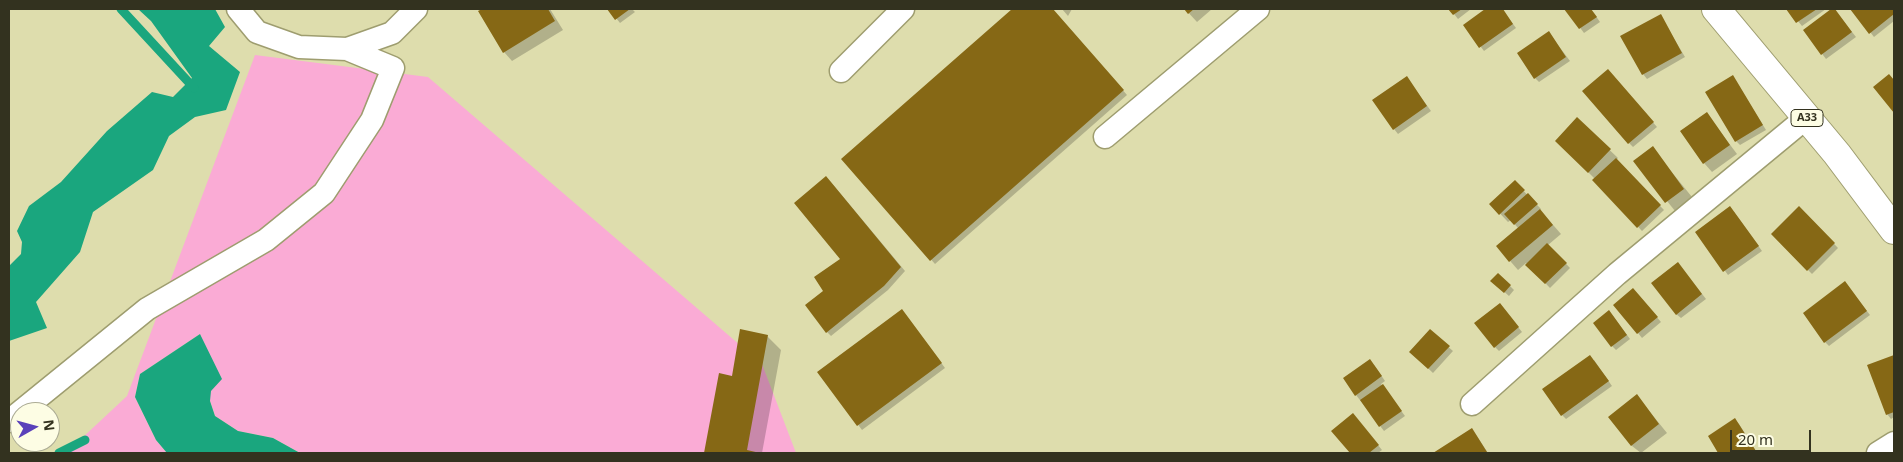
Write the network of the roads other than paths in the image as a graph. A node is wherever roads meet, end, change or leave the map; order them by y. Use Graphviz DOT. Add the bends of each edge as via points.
graph roads {
  1 [pos="238,9"];
  2 [pos="416,9"];
  3 [pos="903,9"];
  4 [pos="1258,9"];
  5 [pos="1716,9"];
  6 [pos="347,49"];
  7 [pos="841,71"];
  8 [pos="1807,117"];
  9 [pos="1105,137"];
  10 [pos="1894,230"];
  11 [pos="1472,404"];
  12 [pos="9,421"];
  13 [pos="1894,443"];
  14 [pos="1878,453"];
  1 -- 6 [label="street" via="257,32 265,35 299,47"];
  2 -- 6 [label="street" via="392,34"];
  3 -- 7 [label="street"];
  4 -- 9 [label="street"];
  5 -- 8 [label="highway, A33"];
  6 -- 12 [label="street" via="392,68 372,120 324,193 266,240 147,309"];
  8 -- 10 [label="highway, A33"];
  8 -- 11 [label="street" via="1618,274"];
  13 -- 14 [label="street"];
}
